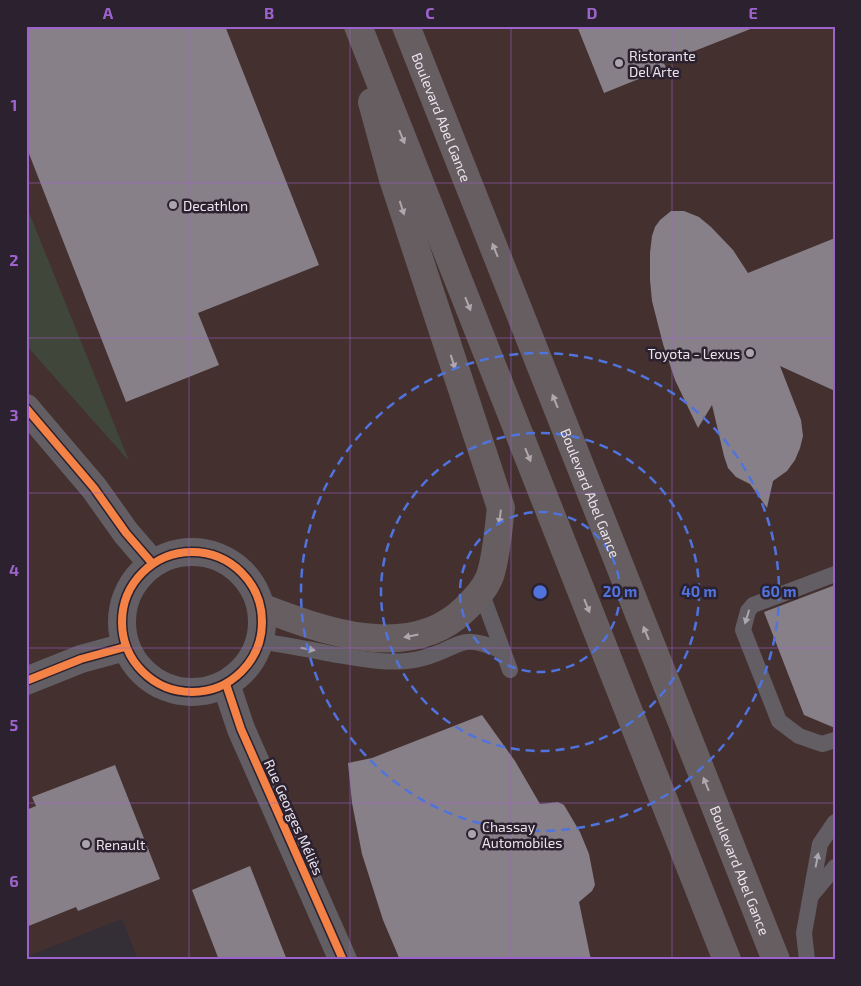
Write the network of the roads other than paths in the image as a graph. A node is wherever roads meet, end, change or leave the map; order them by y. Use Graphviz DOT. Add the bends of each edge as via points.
graph roads {
  1 [pos="350,26"];
  2 [pos="358,26"];
  3 [pos="406,26"];
  4 [pos="26,408"];
  5 [pos="152,563"];
  6 [pos="835,574"];
  7 [pos="480,592"];
  8 [pos="261,607"];
  9 [pos="260,641"];
  10 [pos="125,647"];
  11 [pos="502,651"];
  12 [pos="510,670"];
  13 [pos="26,681"];
  14 [pos="226,684"];
  15 [pos="835,740"];
  16 [pos="835,822"];
  17 [pos="835,867"];
  18 [pos="810,898"];
  19 [pos="343,960"];
  20 [pos="727,960"];
  21 [pos="776,960"];
  22 [pos="807,960"];
  1 -- 7 [label="main road, one-way" via="393,179 501,508 492,567"];
  2 -- 20 [label="main road, one-way"];
  21 -- 3 [label="main road, Boulevard Abel Gance, one-way"];
  4 -- 5 [label="street"];
  5 -- 8 [label="street" via="180,552 210,554 237,568 252,585"];
  5 -- 10 [label="street" via="134,579 124,600 120,624"];
  6 -- 15 [label="lane, one-way" via="753,605 743,630 779,721 798,736 822,744"];
  7 -- 8 [label="main road, one-way" via="456,618 435,629 381,640 305,624"];
  7 -- 11 [label="lane"];
  8 -- 9 [label="street"];
  9 -- 11 [label="lane, one-way" via="383,662 423,658 463,641 488,644"];
  9 -- 14 [label="street" via="253,658"];
  10 -- 13 [label="street" via="81,659"];
  10 -- 14 [label="street" via="141,672 167,688 196,693"];
  11 -- 12 [label="lane"];
  14 -- 19 [label="street, Rue Georges Méliès" via="241,729"];
  18 -- 16 [label="lane, one-way" via="820,844"];
  17 -- 18 [label="lane"];
  18 -- 22 [label="lane" via="804,933"];
}
